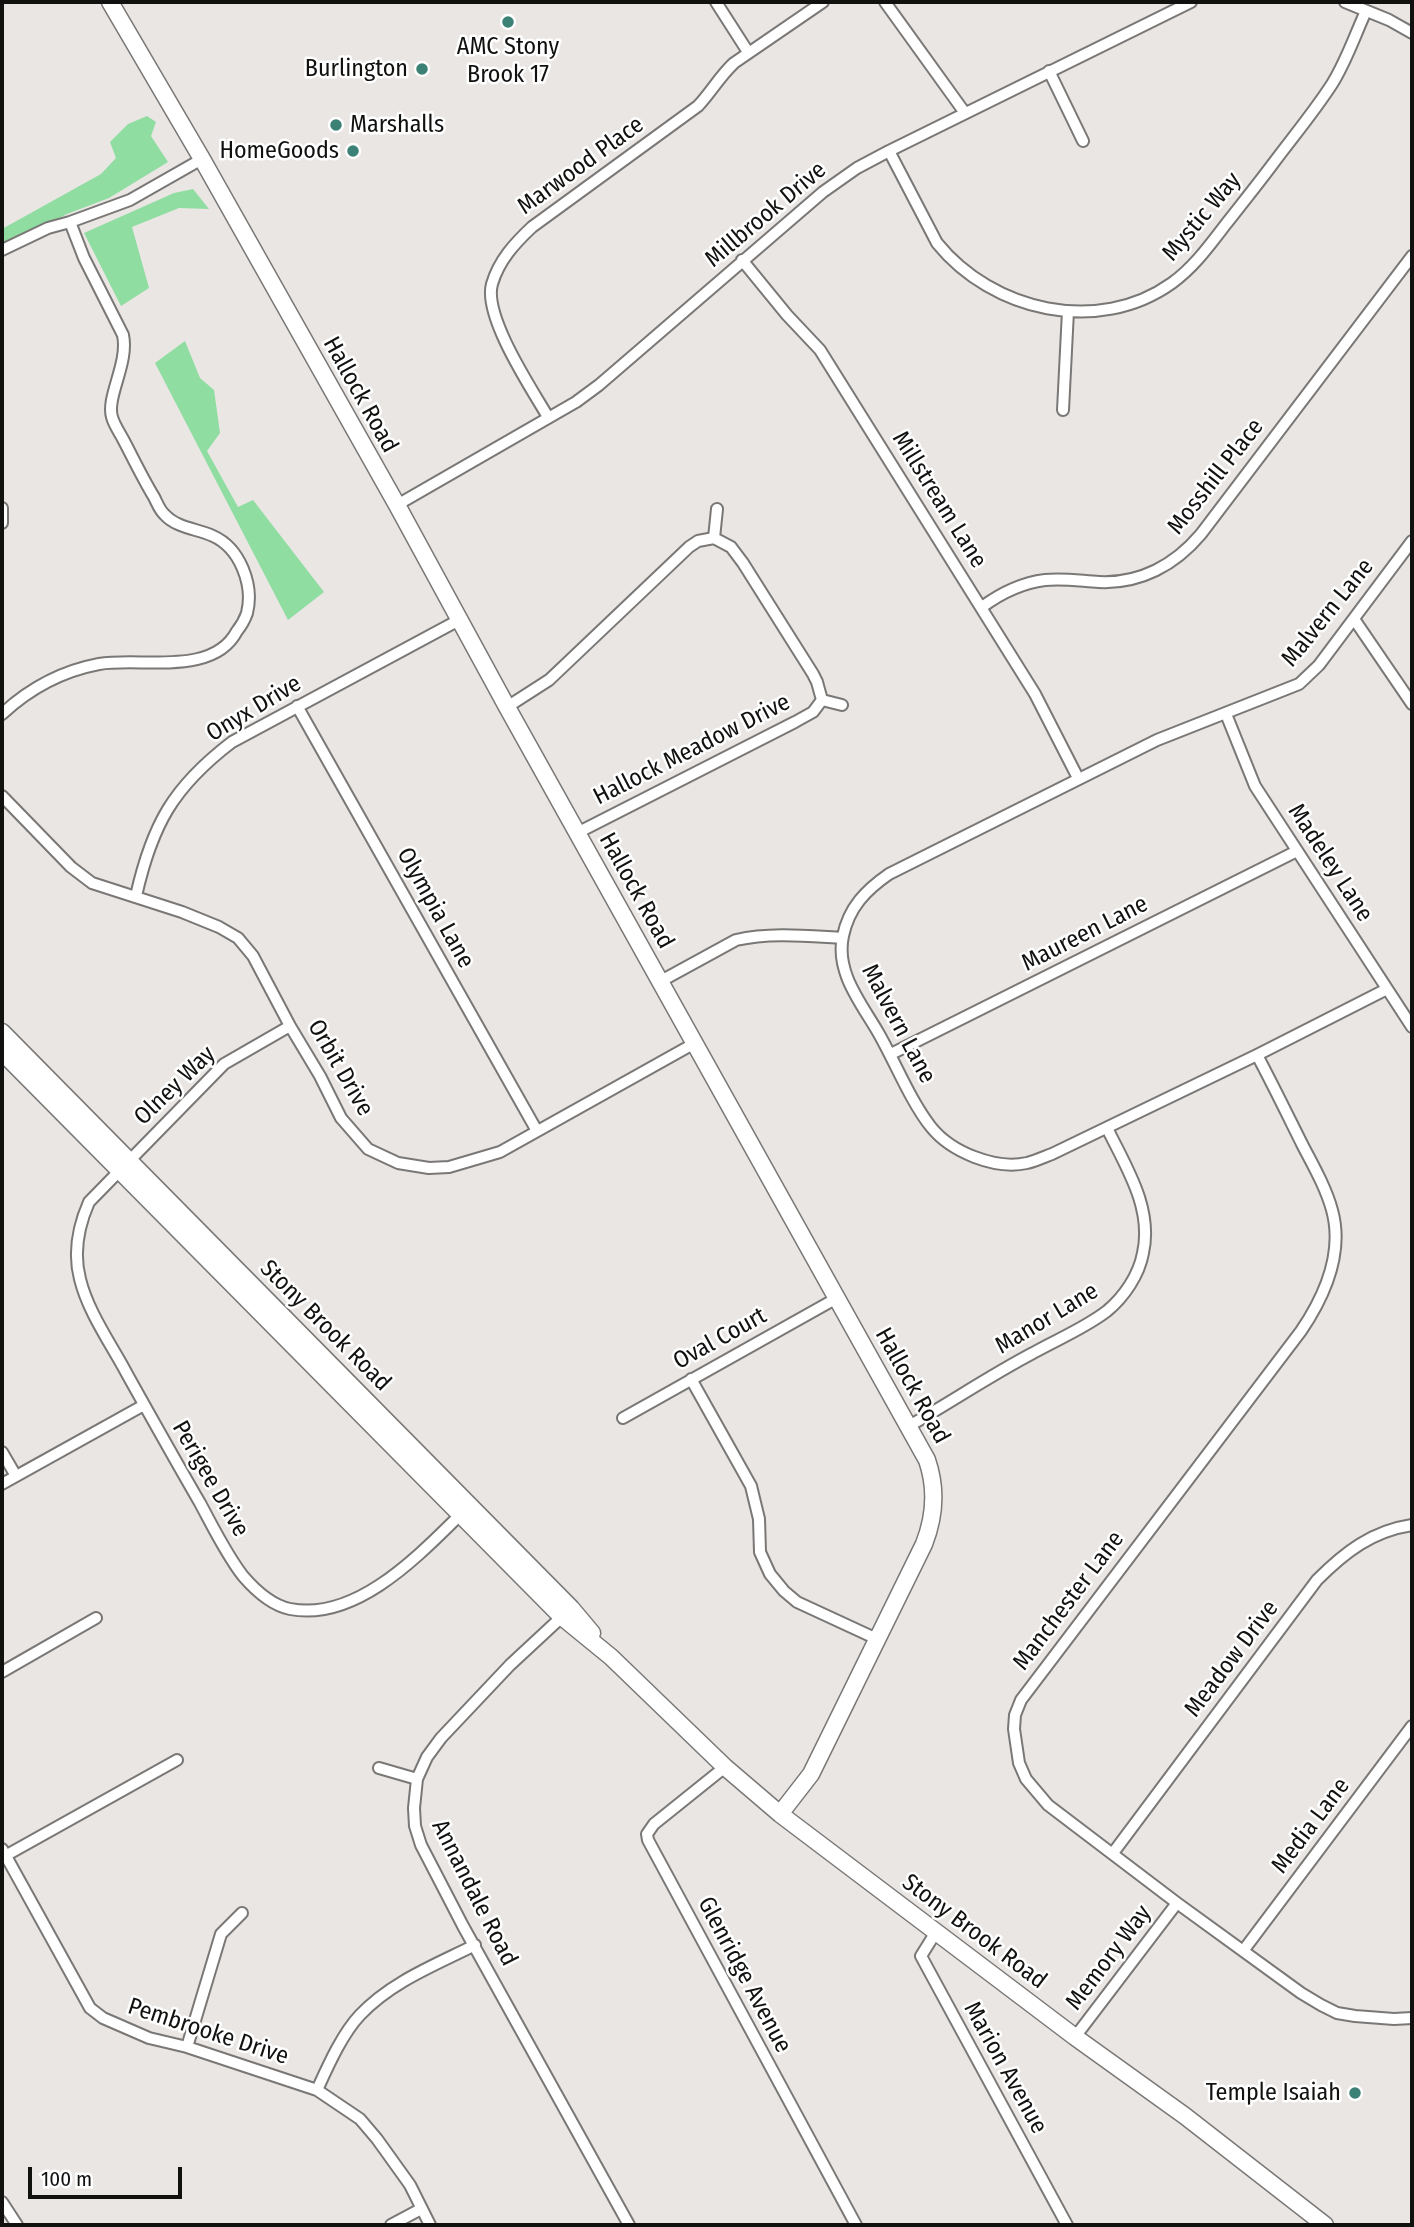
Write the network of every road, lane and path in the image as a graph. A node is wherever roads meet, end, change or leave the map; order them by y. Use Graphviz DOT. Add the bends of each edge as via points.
graph roads {
  1 [pos="110,2"];
  2 [pos="716,2"];
  3 [pos="823,2"];
  4 [pos="885,2"];
  5 [pos="1191,2"];
  6 [pos="1345,2"];
  7 [pos="1366,11"];
  8 [pos="1412,33"];
  9 [pos="748,52"];
  10 [pos="1049,71"];
  11 [pos="965,113"];
  12 [pos="1083,141"];
  13 [pos="889,151"];
  14 [pos="202,159"];
  15 [pos="70,222"];
  16 [pos="2,250"];
  17 [pos="1412,256"];
  18 [pos="742,260"];
  19 [pos="1068,311"];
  20 [pos="1063,410"];
  21 [pos="548,417"];
  22 [pos="397,505"];
  23 [pos="2,508"];
  24 [pos="717,509"];
  25 [pos="2,523"];
  26 [pos="714,538"];
  27 [pos="1412,541"];
  28 [pos="982,607"];
  29 [pos="1354,619"];
  30 [pos="459,620"];
  31 [pos="822,701"];
  32 [pos="1412,704"];
  33 [pos="842,705"];
  34 [pos="298,706"];
  35 [pos="507,707"];
  36 [pos="2,714"];
  37 [pos="1226,714"];
  38 [pos="1078,778"];
  39 [pos="2,796"];
  40 [pos="577,833"];
  41 [pos="1297,851"];
  42 [pos="136,896"];
  43 [pos="842,938"];
  44 [pos="661,981"];
  45 [pos="1387,989"];
  46 [pos="290,1026"];
  47 [pos="1412,1027"];
  48 [pos="2,1032"];
  49 [pos="695,1043"];
  50 [pos="2,1052"];
  51 [pos="891,1054"];
  52 [pos="1257,1055"];
  53 [pos="1107,1128"];
  54 [pos="537,1131"];
  55 [pos="123,1165"];
  56 [pos="837,1298"];
  57 [pos="691,1380"];
  58 [pos="144,1405"];
  59 [pos="623,1418"];
  60 [pos="909,1426"];
  61 [pos="2,1452"];
  62 [pos="16,1476"];
  63 [pos="2,1484"];
  64 [pos="465,1510"];
  65 [pos="1412,1525"];
  66 [pos="566,1613"];
  67 [pos="96,1618"];
  68 [pos="877,1639"];
  69 [pos="2,1672"];
  70 [pos="1412,1726"];
  71 [pos="177,1760"];
  72 [pos="725,1767"];
  73 [pos="379,1768"];
  74 [pos="417,1779"];
  75 [pos="780,1814"];
  76 [pos="4,1853"];
  77 [pos="1113,1853"];
  78 [pos="1177,1903"];
  79 [pos="242,1913"];
  80 [pos="936,1932"];
  81 [pos="475,1945"];
  82 [pos="1242,1951"];
  83 [pos="1412,2018"];
  84 [pos="1075,2037"];
  85 [pos="187,2047"];
  86 [pos="317,2090"];
  87 [pos="2,2202"];
  88 [pos="421,2209"];
  89 [pos="17,2225"];
  90 [pos="391,2225"];
  91 [pos="430,2225"];
  92 [pos="629,2225"];
  93 [pos="856,2225"];
  94 [pos="1067,2225"];
  95 [pos="1325,2225"];
  1 -- 14 [label="street, Hallock Road"];
  2 -- 9 [label="street"];
  3 -- 9 [label="street, Marwood Place"];
  4 -- 11 [label="street"];
  5 -- 10 [label="street, Millbrook Drive"];
  6 -- 7 [label="street"];
  7 -- 8 [label="street"];
  7 -- 19 [label="street, Mystic Way" via="1333,83 1186,272 1137,301 1105,310"];
  9 -- 21 [label="street, Marwood Place" via="722,74 698,106 532,227 503,258 491,286 495,318"];
  10 -- 11 [label="street, Millbrook Drive"];
  10 -- 12 [label="street"];
  11 -- 13 [label="street, Millbrook Drive"];
  13 -- 18 [label="street, Millbrook Drive" via="823,192"];
  13 -- 19 [label="street, Mystic Way" via="937,243 961,268 986,286 1028,305"];
  14 -- 15 [label="street" via="130,201"];
  14 -- 22 [label="street, Hallock Road"];
  15 -- 16 [label="street"];
  15 -- 36 [label="street" via="126,346 111,415 165,515 215,537 240,562 247,579 247,614 219,652 181,662 101,664 74,670 44,682"];
  17 -- 28 [label="street, Mosshill Place" via="1201,534 1176,560 1132,580 1031,583 1006,591"];
  18 -- 21 [label="street, Millbrook Drive" via="599,385"];
  18 -- 28 [label="street, Millstream Lane" via="820,350"];
  19 -- 20 [label="street"];
  21 -- 22 [label="street, Millbrook Drive"];
  22 -- 30 [label="street, Hallock Road"];
  23 -- 25 [label="street"];
  24 -- 26 [label="street"];
  26 -- 31 [label="street" via="731,547 743,563 813,674"];
  26 -- 35 [label="street" via="689,547 549,680"];
  27 -- 29 [label="street, Malvern Lane"];
  28 -- 38 [label="street, Millstream Lane" via="1046,713"];
  29 -- 32 [label="street"];
  29 -- 37 [label="street, Malvern Lane" via="1306,679"];
  30 -- 34 [label="street, Onyx Drive"];
  30 -- 35 [label="street, Hallock Road"];
  31 -- 33 [label="street"];
  31 -- 40 [label="street, Hallock Meadow Drive" via="795,722"];
  34 -- 42 [label="street, Onyx Drive" via="232,742 190,779 163,814"];
  34 -- 54 [label="street, Olympia Lane"];
  35 -- 40 [label="street, Hallock Road"];
  37 -- 38 [label="street, Malvern Lane" via="1157,740"];
  37 -- 41 [label="street, Madeley Lane" via="1255,786"];
  38 -- 43 [label="street, Malvern Lane" via="889,874 856,902"];
  39 -- 42 [label="street, Orbit Drive" via="83,877 100,887"];
  40 -- 44 [label="street, Hallock Road"];
  41 -- 45 [label="street, Madeley Lane"];
  41 -- 51 [label="street, Maureen Lane"];
  42 -- 46 [label="street, Orbit Drive" via="238,938 253,956"];
  43 -- 44 [label="street" via="762,935 736,940"];
  43 -- 51 [label="street, Malvern Lane" via="845,974"];
  44 -- 49 [label="street, Hallock Road"];
  45 -- 47 [label="street, Madeley Lane"];
  45 -- 52 [label="street, Malvern Lane"];
  46 -- 54 [label="street, Orbit Drive" via="341,1118 381,1157 408,1166 449,1167 500,1152"];
  46 -- 55 [label="street, Olney Way" via="224,1064"];
  48 -- 55 [label="street, Stony Brook Road"];
  49 -- 54 [label="street, Orbit Drive"];
  49 -- 56 [label="street, Hallock Road"];
  50 -- 55 [label="street, Stony Brook Road"];
  51 -- 53 [label="street, Malvern Lane" via="931,1128 959,1149 992,1162 1026,1163"];
  52 -- 53 [label="street, Malvern Lane"];
  52 -- 77 [label="street, Manchester Lane" via="1333,1212 1333,1261 1326,1286 1301,1331 1021,1700 1015,1715 1016,1747 1026,1779 1048,1805"];
  53 -- 60 [label="street, Manor Lane" via="1140,1198 1144,1228 1143,1253 1124,1295 1094,1320"];
  55 -- 58 [label="street, Perigee Drive" via="89,1202 77,1237 77,1260 90,1306"];
  55 -- 64 [label="street, Stony Brook Road"];
  56 -- 57 [label="street, Oval Court"];
  56 -- 60 [label="street, Hallock Road"];
  57 -- 59 [label="street, Oval Court"];
  57 -- 68 [label="street" via="751,1486 760,1552 770,1574 797,1602"];
  58 -- 62 [label="street"];
  58 -- 64 [label="street, Perigee Drive" via="234,1563 261,1594 287,1608 320,1610 359,1596 402,1571"];
  60 -- 68 [label="street, Hallock Road" via="930,1469 933,1515 924,1544"];
  61 -- 62 [label="street"];
  62 -- 63 [label="street"];
  64 -- 66 [label="street, Stony Brook Road"];
  65 -- 77 [label="street, Meadow Drive" via="1361,1543 1317,1580"];
  66 -- 72 [label="street, Stony Brook Road"];
  66 -- 74 [label="street, Annandale Road" via="441,1738"];
  67 -- 69 [label="street"];
  68 -- 75 [label="street, Hallock Road" via="811,1774"];
  70 -- 82 [label="street, Media Lane"];
  71 -- 76 [label="street"];
  72 -- 75 [label="street, Stony Brook Road"];
  72 -- 93 [label="street, Glenridge Avenue" via="654,1824 648,1840"];
  73 -- 74 [label="street"];
  74 -- 81 [label="street, Annandale Road" via="415,1826 421,1845"];
  75 -- 80 [label="street, Stony Brook Road"];
  76 -- 85 [label="street, Pembrooke Drive" via="90,2008 149,2038"];
  77 -- 78 [label="street, Manchester Lane"];
  78 -- 82 [label="street, Manchester Lane"];
  78 -- 84 [label="street, Memory Way"];
  79 -- 85 [label="street" via="221,1934"];
  80 -- 84 [label="street, Stony Brook Road"];
  80 -- 94 [label="street, Marion Avenue" via="921,1956"];
  81 -- 86 [label="street" via="379,1997 358,2017"];
  81 -- 92 [label="street, Annandale Road"];
  82 -- 83 [label="street, Manchester Lane" via="1337,2013 1372,2019"];
  84 -- 95 [label="street, Stony Brook Road"];
  85 -- 86 [label="street, Pembrooke Drive"];
  86 -- 88 [label="street, Pembrooke Drive" via="360,2119 410,2185"];
  87 -- 89 [label="street"];
  88 -- 90 [label="street"];
  88 -- 91 [label="street, Pembrooke Drive"];
}
